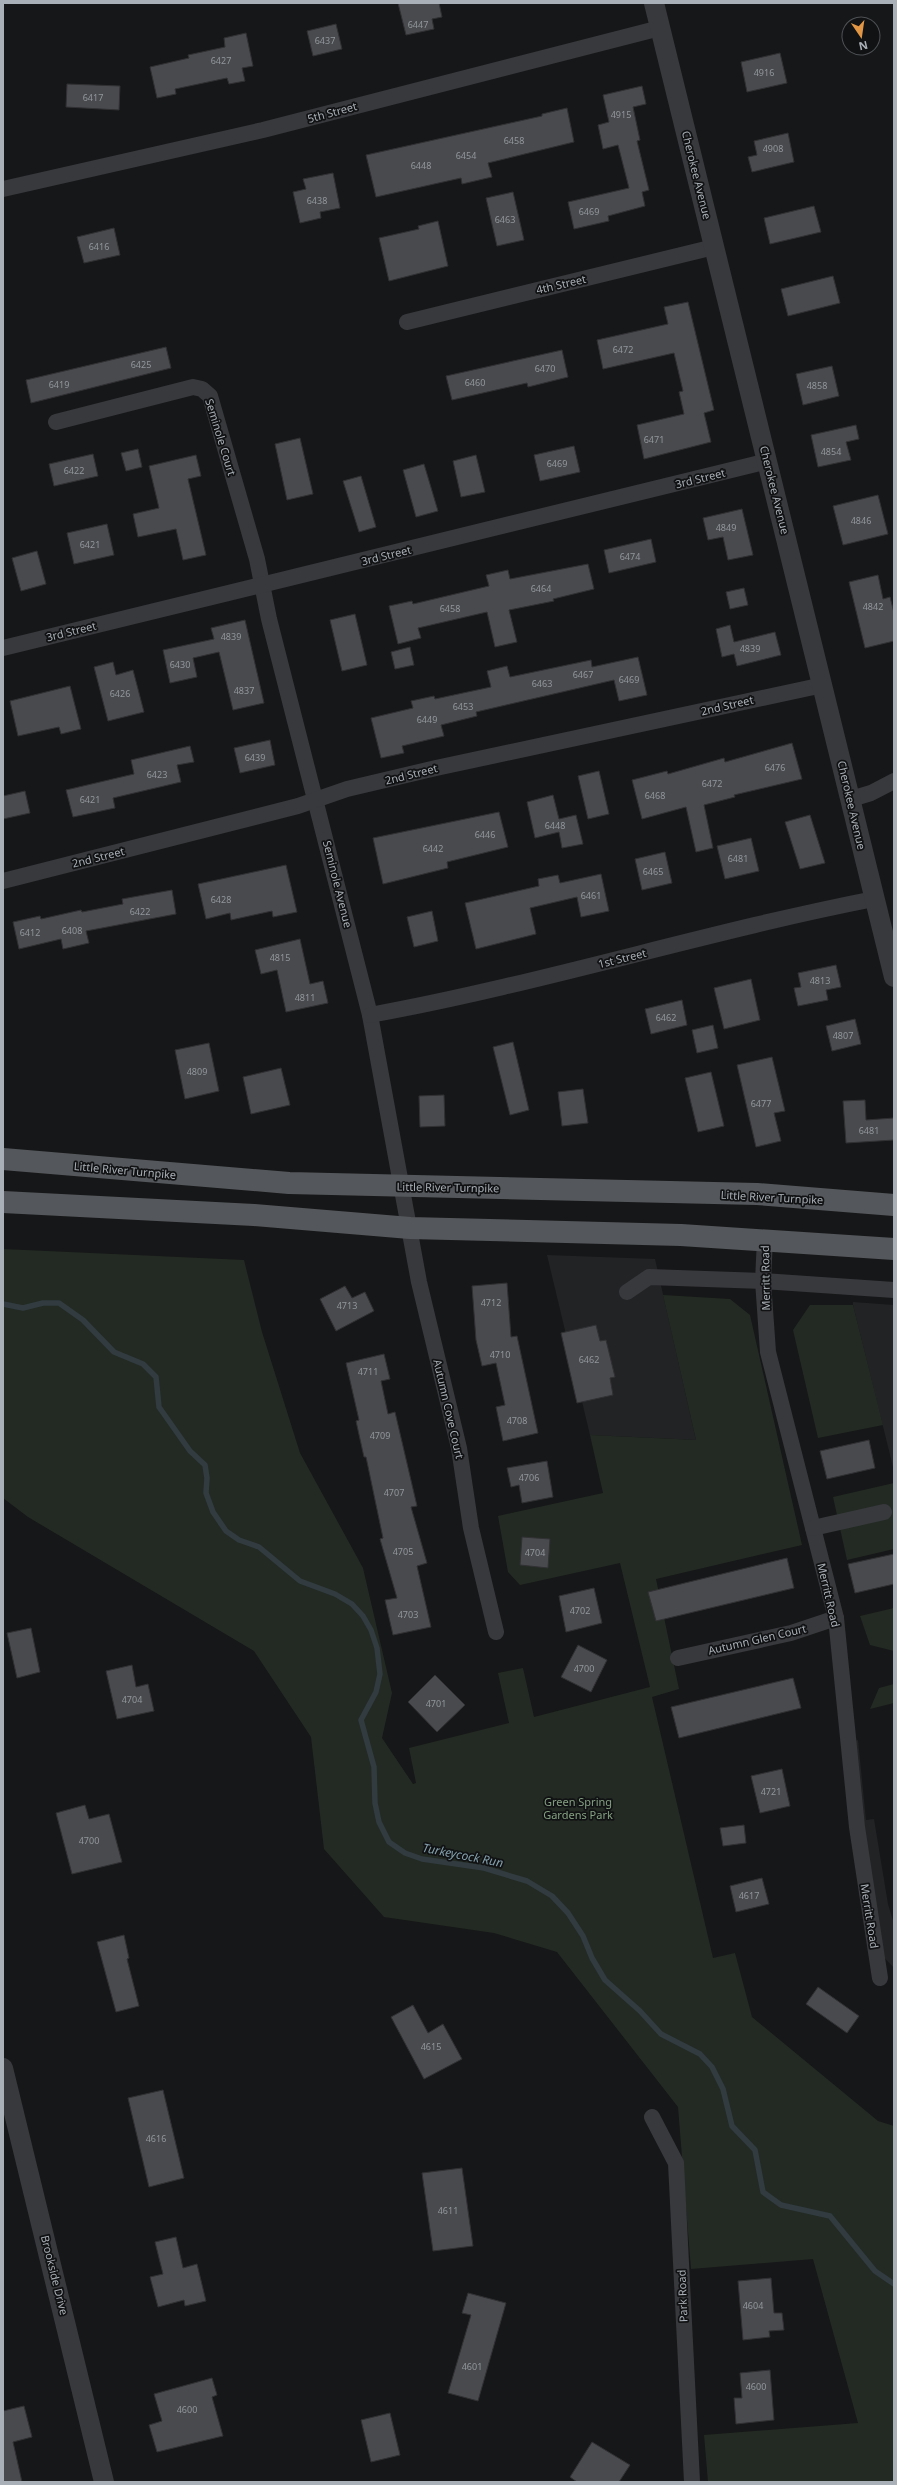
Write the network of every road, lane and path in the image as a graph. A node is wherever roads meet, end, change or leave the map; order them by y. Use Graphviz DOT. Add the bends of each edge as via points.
graph roads {
  1 [pos="654,3"];
  2 [pos="660,28"];
  3 [pos="3,190"];
  4 [pos="714,247"];
  5 [pos="407,322"];
  6 [pos="56,422"];
  7 [pos="768,461"];
  8 [pos="262,586"];
  9 [pos="3,648"];
  10 [pos="823,685"];
  11 [pos="894,781"];
  12 [pos="317,799"];
  13 [pos="850,799"];
  14 [pos="3,880"];
  15 [pos="874,899"];
  16 [pos="894,977"];
  17 [pos="370,1015"];
  18 [pos="3,1159"];
  19 [pos="403,1186"];
  20 [pos="3,1202"];
  21 [pos="894,1205"];
  22 [pos="410,1228"];
  23 [pos="765,1239"];
  24 [pos="894,1249"];
  25 [pos="763,1281"];
  26 [pos="894,1290"];
  27 [pos="626,1292"];
  28 [pos="884,1512"];
  29 [pos="814,1528"];
  30 [pos="836,1618"];
  31 [pos="496,1632"];
  32 [pos="678,1658"];
  33 [pos="880,1978"];
  34 [pos="3,2068"];
  35 [pos="652,2117"];
  36 [pos="104,2482"];
  37 [pos="692,2482"];
  1 -- 2 [label="street, Cherokee Avenue"];
  2 -- 3 [label="street, 5th Street" via="263,130"];
  2 -- 4 [label="street, Cherokee Avenue"];
  4 -- 5 [label="street, 4th Street"];
  4 -- 7 [label="street, Cherokee Avenue"];
  6 -- 8 [label="street, Seminole Court" via="193,387 202,389 210,396 257,559"];
  7 -- 8 [label="street, 3rd Street"];
  7 -- 10 [label="street, Cherokee Avenue"];
  8 -- 9 [label="street, 3rd Street"];
  8 -- 12 [label="street, Seminole Avenue"];
  10 -- 12 [label="street, 2nd Street" via="436,768 347,789"];
  10 -- 13 [label="street, Cherokee Avenue"];
  11 -- 13 [label="street" via="871,793"];
  12 -- 14 [label="street, 2nd Street"];
  12 -- 17 [label="street, Seminole Avenue"];
  13 -- 15 [label="street, Cherokee Avenue"];
  15 -- 16 [label="street, Cherokee Avenue"];
  15 -- 17 [label="street, 1st Street" via="805,912 444,1002"];
  17 -- 19 [label="street, Seminole Avenue"];
  18 -- 19 [label="main road, Little River Turnpike" via="212,1178"];
  19 -- 21 [label="main road, Little River Turnpike" via="757,1194"];
  19 -- 22 [label="street, Autumn Cove Court"];
  20 -- 22 [label="main road" via="246,1215"];
  22 -- 23 [label="main road"];
  22 -- 31 [label="street, Autumn Cove Court" via="419,1282 459,1448 471,1528"];
  23 -- 24 [label="main road"];
  23 -- 25 [label="street, Merritt Road"];
  25 -- 26 [label="street"];
  25 -- 27 [label="street" via="649,1277"];
  25 -- 29 [label="street, Merritt Road" via="768,1352"];
  28 -- 29 [label="street"];
  29 -- 30 [label="street, Merritt Road"];
  30 -- 32 [label="street, Autumn Glen Court" via="791,1634"];
  30 -- 33 [label="street, Merritt Road" via="856,1827"];
  34 -- 36 [label="street, Brookside Drive"];
  35 -- 37 [label="street, Park Road" via="676,2163"];
}
